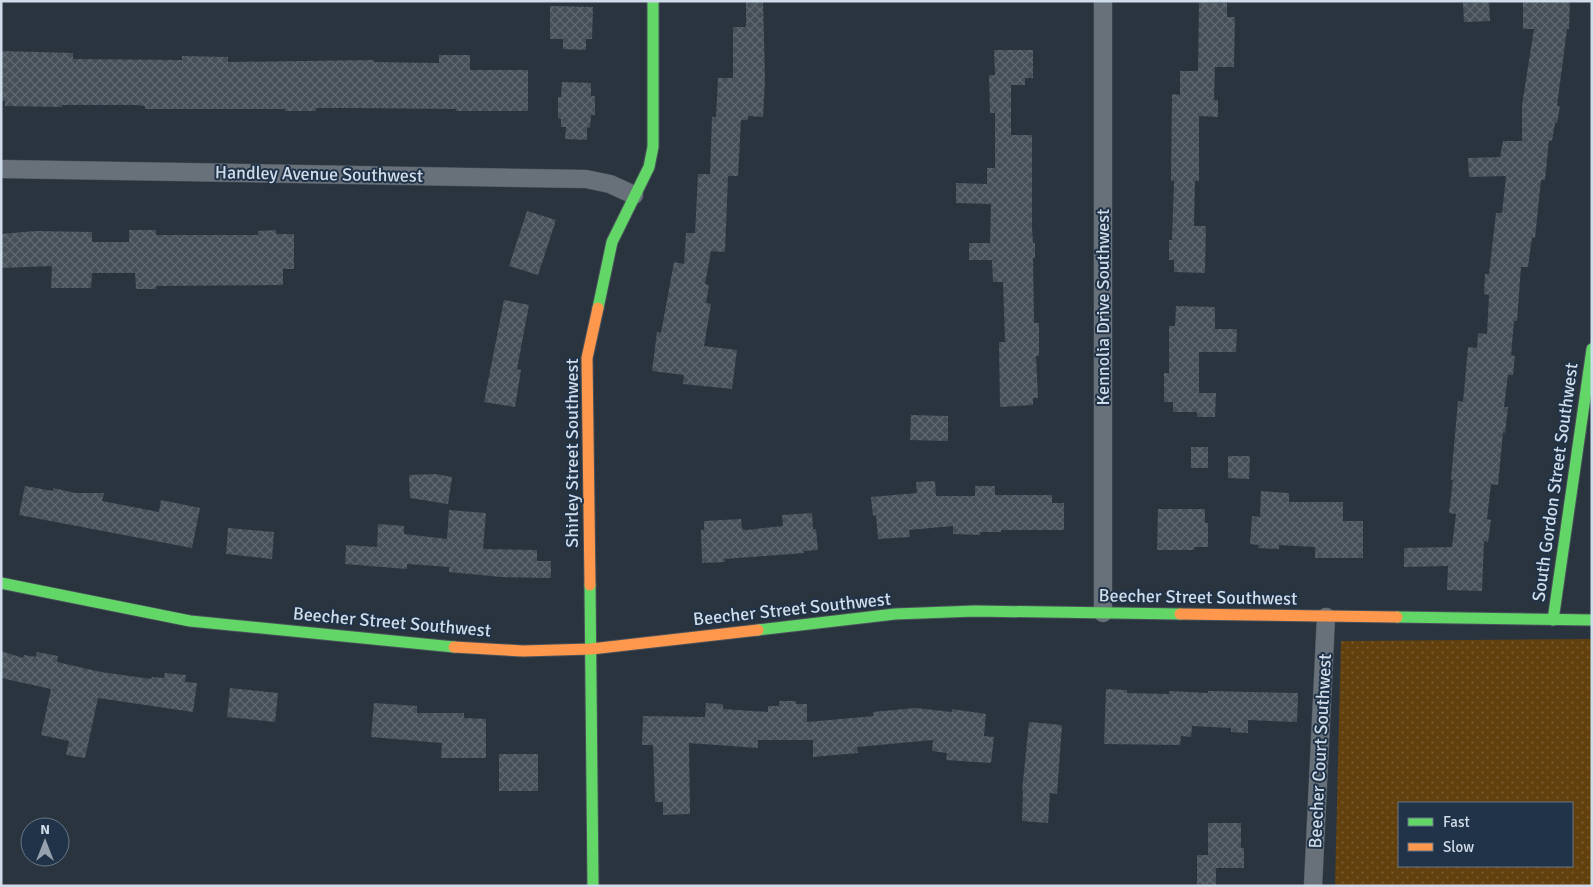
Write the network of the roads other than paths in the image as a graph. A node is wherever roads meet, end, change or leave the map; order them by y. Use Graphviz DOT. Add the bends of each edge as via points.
graph roads {
  1 [pos="654,1"];
  2 [pos="1103,1"];
  3 [pos="1,169"];
  4 [pos="634,195"];
  5 [pos="1592,349"];
  6 [pos="1,582"];
  7 [pos="1103,613"];
  8 [pos="1326,617"];
  9 [pos="1553,620"];
  10 [pos="1592,620"];
  11 [pos="591,650"];
  12 [pos="592,886"];
  13 [pos="1313,886"];
  1 -- 4 [label="street, Shirley Street Southwest" via="653,147 649,167"];
  2 -- 7 [label="street, Kennolia Drive Southwest"];
  3 -- 4 [label="street, Handley Avenue Southwest" via="586,179 610,184"];
  4 -- 11 [label="street, Shirley Street Southwest" via="612,242 587,358"];
  5 -- 9 [label="street, South Gordon Street Southwest"];
  6 -- 11 [label="street, Beecher Street Southwest" via="190,621 428,645 523,651"];
  7 -- 8 [label="street, Beecher Street Southwest"];
  7 -- 11 [label="street, Beecher Street Southwest" via="975,611 895,614"];
  8 -- 9 [label="street, Beecher Street Southwest"];
  8 -- 13 [label="street, Beecher Court Southwest"];
  9 -- 10 [label="street, Beecher Street Southwest"];
  11 -- 12 [label="street, Shirley Street Southwest"];
}
